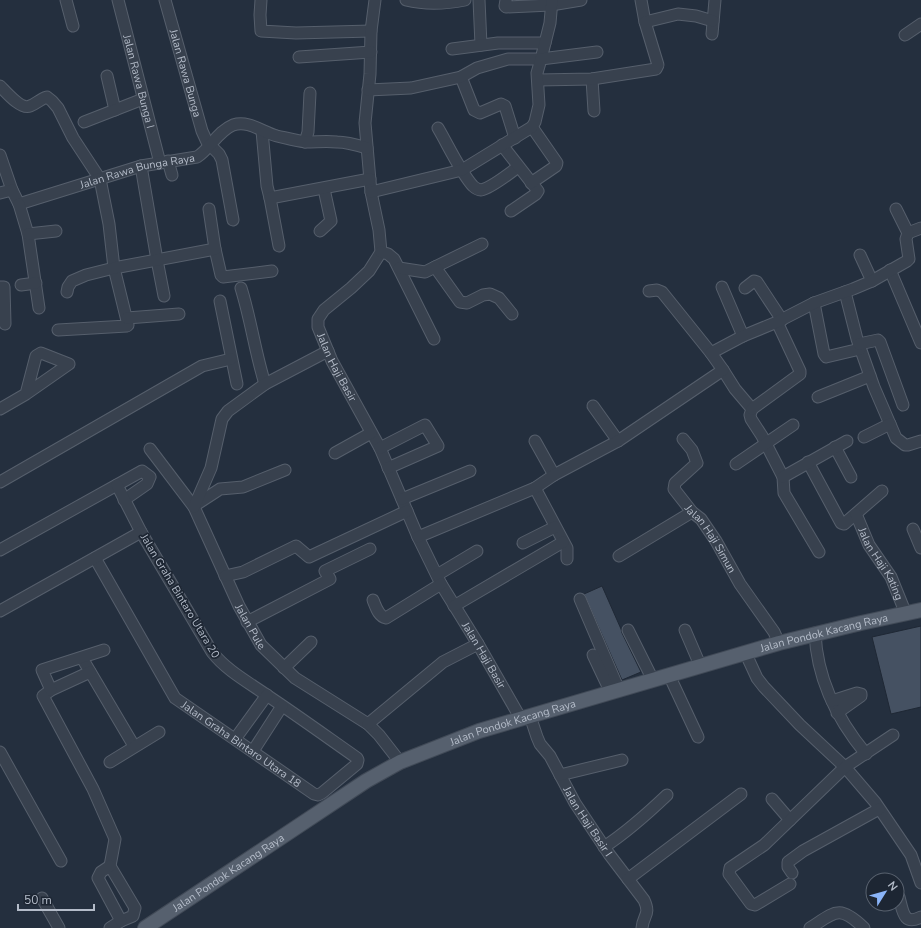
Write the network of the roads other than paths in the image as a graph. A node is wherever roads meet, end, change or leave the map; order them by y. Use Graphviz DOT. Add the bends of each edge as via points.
graph roads {
  1 [pos="66,0"];
  2 [pos="118,0"];
  3 [pos="165,0"];
  4 [pos="261,0"];
  5 [pos="375,0"];
  6 [pos="406,0"];
  7 [pos="465,0"];
  8 [pos="479,0"];
  9 [pos="506,0"];
  10 [pos="581,0"];
  11 [pos="641,0"];
  12 [pos="715,0"];
  13 [pos="433,2"];
  14 [pos="551,2"];
  15 [pos="713,21"];
  16 [pos="645,22"];
  17 [pos="921,24"];
  18 [pos="73,26"];
  19 [pos="371,31"];
  20 [pos="712,34"];
  21 [pos="905,35"];
  22 [pos="545,43"];
  23 [pos="481,45"];
  24 [pos="452,49"];
  25 [pos="371,52"];
  26 [pos="597,52"];
  27 [pos="299,57"];
  28 [pos="541,59"];
  29 [pos="108,76"];
  30 [pos="461,77"];
  31 [pos="592,79"];
  32 [pos="538,80"];
  33 [pos="0,86"];
  34 [pos="368,90"];
  35 [pos="310,93"];
  36 [pos="143,99"];
  37 [pos="115,110"];
  38 [pos="594,111"];
  39 [pos="84,122"];
  40 [pos="532,127"];
  41 [pos="438,128"];
  42 [pos="262,130"];
  43 [pos="515,138"];
  44 [pos="305,142"];
  45 [pos="210,145"];
  46 [pos="502,145"];
  47 [pos="367,148"];
  48 [pos="0,155"];
  49 [pos="164,162"];
  50 [pos="142,166"];
  51 [pos="518,167"];
  52 [pos="462,170"];
  53 [pos="172,175"];
  54 [pos="100,178"];
  55 [pos="370,179"];
  56 [pos="531,183"];
  57 [pos="324,189"];
  58 [pos="12,190"];
  59 [pos="371,192"];
  60 [pos="0,193"];
  61 [pos="270,198"];
  62 [pos="20,204"];
  63 [pos="209,209"];
  64 [pos="896,209"];
  65 [pos="511,211"];
  66 [pos="233,220"];
  67 [pos="921,228"];
  68 [pos="56,231"];
  69 [pos="320,231"];
  70 [pos="908,233"];
  71 [pos="28,234"];
  72 [pos="482,244"];
  73 [pos="279,246"];
  74 [pos="215,249"];
  75 [pos="381,252"];
  76 [pos="860,255"];
  77 [pos="157,260"];
  78 [pos="435,266"];
  79 [pos="114,268"];
  80 [pos="399,268"];
  81 [pos="272,270"];
  82 [pos="890,270"];
  83 [pos="872,281"];
  84 [pos="36,283"];
  85 [pos="22,284"];
  86 [pos="0,287"];
  87 [pos="722,287"];
  88 [pos="241,288"];
  89 [pos="745,288"];
  90 [pos="649,291"];
  91 [pos="67,292"];
  92 [pos="845,292"];
  93 [pos="164,296"];
  94 [pos="220,301"];
  95 [pos="814,303"];
  96 [pos="39,308"];
  97 [pos="179,314"];
  98 [pos="512,314"];
  99 [pos="127,318"];
  100 [pos="780,321"];
  101 [pos="5,324"];
  102 [pos="58,330"];
  103 [pos="743,336"];
  104 [pos="434,339"];
  105 [pos="921,343"];
  106 [pos="860,347"];
  107 [pos="328,351"];
  108 [pos="711,354"];
  109 [pos="231,359"];
  110 [pos="723,370"];
  111 [pos="870,376"];
  112 [pos="237,384"];
  113 [pos="265,384"];
  114 [pos="26,394"];
  115 [pos="818,397"];
  116 [pos="903,405"];
  117 [pos="593,406"];
  118 [pos="0,409"];
  119 [pos="752,409"];
  120 [pos="890,424"];
  121 [pos="793,425"];
  122 [pos="371,433"];
  123 [pos="864,437"];
  124 [pos="684,439"];
  125 [pos="618,440"];
  126 [pos="847,440"];
  127 [pos="535,441"];
  128 [pos="921,441"];
  129 [pos="766,444"];
  130 [pos="380,448"];
  131 [pos="835,448"];
  132 [pos="150,449"];
  133 [pos="335,453"];
  134 [pos="808,462"];
  135 [pos="736,464"];
  136 [pos="388,468"];
  137 [pos="285,470"];
  138 [pos="470,471"];
  139 [pos="554,475"];
  140 [pos="783,477"];
  141 [pos="851,478"];
  142 [pos="0,482"];
  143 [pos="117,485"];
  144 [pos="535,488"];
  145 [pos="882,491"];
  146 [pos="402,499"];
  147 [pos="124,500"];
  148 [pos="196,506"];
  149 [pos="407,511"];
  150 [pos="692,512"];
  151 [pos="856,514"];
  152 [pos="555,527"];
  153 [pos="914,529"];
  154 [pos="141,532"];
  155 [pos="418,538"];
  156 [pos="563,542"];
  157 [pos="523,543"];
  158 [pos="921,548"];
  159 [pos="370,549"];
  160 [pos="0,550"];
  161 [pos="477,551"];
  162 [pos="819,552"];
  163 [pos="619,556"];
  164 [pos="95,558"];
  165 [pos="568,559"];
  166 [pos="225,576"];
  167 [pos="439,580"];
  168 [pos="580,599"];
  169 [pos="373,600"];
  170 [pos="454,606"];
  171 [pos="921,610"];
  172 [pos="0,611"];
  173 [pos="906,614"];
  174 [pos="248,622"];
  175 [pos="628,630"];
  176 [pos="685,630"];
  177 [pos="816,634"];
  178 [pos="311,642"];
  179 [pos="779,643"];
  180 [pos="478,644"];
  181 [pos="104,650"];
  182 [pos="744,652"];
  183 [pos="593,655"];
  184 [pos="82,658"];
  185 [pos="700,665"];
  186 [pos="284,668"];
  187 [pos="90,672"];
  188 [pos="669,675"];
  189 [pos="653,680"];
  190 [pos="51,690"];
  191 [pos="615,692"];
  192 [pos="266,695"];
  193 [pos="832,700"];
  194 [pos="282,706"];
  195 [pos="837,713"];
  196 [pos="526,718"];
  197 [pos="368,724"];
  198 [pos="159,732"];
  199 [pos="893,735"];
  200 [pos="698,738"];
  201 [pos="235,739"];
  202 [pos="134,746"];
  203 [pos="253,751"];
  204 [pos="0,752"];
  205 [pos="866,754"];
  206 [pos="358,760"];
  207 [pos="622,760"];
  208 [pos="110,762"];
  209 [pos="400,762"];
  210 [pos="845,768"];
  211 [pos="560,775"];
  212 [pos="741,794"];
  213 [pos="667,795"];
  214 [pos="772,799"];
  215 [pos="879,809"];
  216 [pos="790,820"];
  217 [pos="604,847"];
  218 [pos="921,850"];
  219 [pos="911,855"];
  220 [pos="61,861"];
  221 [pos="110,866"];
  222 [pos="628,878"];
  223 [pos="921,884"];
  224 [pos="42,898"];
  225 [pos="904,912"];
  226 [pos="921,917"];
  227 [pos="121,921"];
  228 [pos="642,926"];
  229 [pos="59,928"];
  230 [pos="110,928"];
  231 [pos="145,928"];
  232 [pos="810,928"];
  233 [pos="864,928"];
  1 -- 18 [label="street"];
  2 -- 36 [label="street, Jalan Rawa Bunga I"];
  3 -- 45 [label="street, Jalan Rawa Bunga" via="202,131"];
  4 -- 19 [label="street" via="261,30 296,33"];
  5 -- 19 [label="street"];
  6 -- 13 [label="street" via="416,3"];
  7 -- 13 [label="street" via="444,4"];
  8 -- 23 [label="street"];
  9 -- 14 [label="street" via="506,7"];
  10 -- 14 [label="street"];
  11 -- 16 [label="street"];
  12 -- 15 [label="street"];
  14 -- 22 [label="street" via="550,23"];
  15 -- 16 [label="street" via="678,14"];
  15 -- 20 [label="street"];
  16 -- 31 [label="street" via="657,68"];
  17 -- 21 [label="street"];
  19 -- 25 [label="street"];
  22 -- 23 [label="street"];
  22 -- 28 [label="street"];
  23 -- 24 [label="street"];
  25 -- 27 [label="street"];
  25 -- 34 [label="street"];
  26 -- 28 [label="street"];
  28 -- 30 [label="street" via="508,59 477,68"];
  28 -- 32 [label="street"];
  29 -- 37 [label="street"];
  30 -- 34 [label="street" via="411,88"];
  30 -- 43 [label="street" via="477,112 501,104 505,106"];
  31 -- 32 [label="street"];
  31 -- 38 [label="street"];
  32 -- 40 [label="street" via="539,106 536,122"];
  33 -- 54 [label="street" via="26,107 44,98 50,98"];
  34 -- 47 [label="street" via="365,123"];
  35 -- 44 [label="street"];
  36 -- 37 [label="street"];
  36 -- 49 [label="street, Jalan Rawa Bunga I"];
  37 -- 39 [label="street"];
  40 -- 43 [label="street"];
  40 -- 56 [label="street" via="557,163"];
  41 -- 52 [label="street"];
  42 -- 44 [label="street, Jalan Rawa Bunga Raya" via="276,136"];
  42 -- 45 [label="street, Jalan Rawa Bunga Raya" via="242,124 233,126"];
  42 -- 61 [label="street"];
  43 -- 46 [label="street"];
  44 -- 47 [label="street, Jalan Rawa Bunga Raya" via="336,141"];
  45 -- 49 [label="street, Jalan Rawa Bunga Raya" via="197,157"];
  45 -- 66 [label="street, Jalan Rawa Bunga" via="222,160"];
  46 -- 51 [label="street"];
  46 -- 52 [label="street"];
  47 -- 55 [label="street"];
  48 -- 58 [label="street"];
  49 -- 50 [label="street, Jalan Rawa Bunga Raya"];
  49 -- 53 [label="street, Jalan Rawa Bunga I"];
  50 -- 54 [label="street, Jalan Rawa Bunga Raya"];
  50 -- 77 [label="street"];
  51 -- 52 [label="street" via="482,190 473,187"];
  51 -- 56 [label="street"];
  52 -- 59 [label="street"];
  54 -- 62 [label="street, Jalan Rawa Bunga Raya"];
  54 -- 79 [label="street"];
  55 -- 57 [label="street"];
  55 -- 59 [label="street"];
  56 -- 65 [label="street" via="538,193"];
  57 -- 61 [label="street"];
  57 -- 69 [label="street" via="331,221"];
  58 -- 60 [label="street"];
  58 -- 62 [label="street"];
  59 -- 75 [label="street"];
  61 -- 73 [label="street"];
  62 -- 71 [label="street"];
  63 -- 74 [label="street"];
  64 -- 70 [label="street"];
  67 -- 70 [label="street"];
  68 -- 71 [label="street"];
  70 -- 82 [label="street" via="906,239 909,258"];
  71 -- 84 [label="street"];
  72 -- 78 [label="street"];
  74 -- 77 [label="street"];
  74 -- 81 [label="street" via="223,277"];
  75 -- 80 [label="street" via="394,259"];
  75 -- 107 [label="street, Jalan Haji Basir" via="369,271 324,310 318,319 318,327"];
  76 -- 83 [label="street"];
  77 -- 79 [label="street"];
  77 -- 93 [label="street"];
  78 -- 80 [label="street" via="425,272"];
  78 -- 98 [label="street" via="460,302 467,303 490,294 499,298"];
  79 -- 91 [label="street" via="72,281"];
  79 -- 99 [label="street"];
  80 -- 104 [label="street"];
  82 -- 83 [label="street"];
  82 -- 105 [label="street"];
  83 -- 92 [label="street"];
  84 -- 85 [label="street"];
  84 -- 96 [label="street"];
  86 -- 101 [label="street" via="4,287"];
  87 -- 103 [label="street"];
  88 -- 113 [label="street"];
  89 -- 100 [label="street" via="754,281 757,282"];
  90 -- 108 [label="street" via="662,292"];
  92 -- 95 [label="street"];
  92 -- 106 [label="street"];
  94 -- 109 [label="street"];
  95 -- 100 [label="street"];
  95 -- 106 [label="street" via="826,358"];
  97 -- 99 [label="street"];
  99 -- 102 [label="street" via="127,326"];
  100 -- 103 [label="street"];
  100 -- 119 [label="street" via="800,374"];
  103 -- 108 [label="street"];
  106 -- 111 [label="street"];
  106 -- 116 [label="street" via="878,340 880,342"];
  107 -- 113 [label="street"];
  107 -- 122 [label="street, Jalan Haji Basir"];
  108 -- 110 [label="street"];
  109 -- 112 [label="street"];
  109 -- 142 [label="street" via="202,366"];
  110 -- 119 [label="street"];
  110 -- 125 [label="street"];
  111 -- 115 [label="street"];
  111 -- 120 [label="street"];
  113 -- 148 [label="street" via="222,418 211,468"];
  114 -- 118 [label="street"];
  117 -- 125 [label="street"];
  119 -- 129 [label="street" via="751,419"];
  120 -- 123 [label="street"];
  120 -- 128 [label="street" via="896,438 904,445"];
  121 -- 129 [label="street"];
  122 -- 130 [label="street, Jalan Haji Basir"];
  122 -- 133 [label="street"];
  124 -- 150 [label="street, Jalan Haji Simun" via="697,463 675,483 674,489"];
  125 -- 139 [label="street"];
  126 -- 131 [label="street"];
  127 -- 139 [label="street"];
  129 -- 135 [label="street"];
  129 -- 140 [label="street"];
  130 -- 136 [label="street, Jalan Haji Basir"];
  130 -- 136 [label="street" via="424,425 438,446"];
  131 -- 134 [label="street"];
  131 -- 141 [label="street"];
  132 -- 148 [label="street, Jalan Pule"];
  134 -- 140 [label="street"];
  134 -- 151 [label="street" via="841,523 844,524"];
  136 -- 146 [label="street, Jalan Haji Basir"];
  137 -- 148 [label="street" via="243,487 220,489"];
  138 -- 146 [label="street"];
  139 -- 144 [label="street"];
  140 -- 162 [label="street" via="784,493"];
  143 -- 147 [label="street, Jalan Graha Bintaro Utara 20"];
  143 -- 147 [label="street" via="142,471 150,477 147,484"];
  143 -- 160 [label="street"];
  144 -- 152 [label="street"];
  144 -- 155 [label="street"];
  145 -- 151 [label="street"];
  146 -- 149 [label="street, Jalan Haji Basir"];
  147 -- 154 [label="street, Jalan Graha Bintaro Utara 20"];
  148 -- 166 [label="street, Jalan Pule"];
  149 -- 155 [label="street, Jalan Haji Basir"];
  149 -- 166 [label="street" via="309,557 296,546 242,572"];
  150 -- 163 [label="street"];
  150 -- 179 [label="street, Jalan Haji Simun" via="701,519 716,541 740,584"];
  151 -- 173 [label="street, Jalan Haji Kating" via="869,544 891,578"];
  152 -- 156 [label="street"];
  152 -- 157 [label="street"];
  153 -- 158 [label="street"];
  154 -- 164 [label="street"];
  154 -- 192 [label="street, Jalan Graha Bintaro Utara 20" via="212,652 229,670"];
  155 -- 167 [label="street, Jalan Haji Basir"];
  156 -- 165 [label="street"];
  156 -- 170 [label="street"];
  159 -- 174 [label="street" via="325,571 330,579"];
  161 -- 167 [label="street"];
  164 -- 172 [label="street"];
  164 -- 201 [label="street, Jalan Graha Bintaro Utara 18" via="175,698"];
  166 -- 174 [label="street, Jalan Pule"];
  167 -- 169 [label="street" via="386,618 379,614"];
  167 -- 170 [label="street, Jalan Haji Basir"];
  168 -- 191 [label="street"];
  170 -- 180 [label="street, Jalan Haji Basir"];
  171 -- 173 [label="main road, Jalan Pondok Kacang Raya"];
  173 -- 177 [label="main road, Jalan Pondok Kacang Raya"];
  174 -- 186 [label="street, Jalan Pule" via="261,645"];
  175 -- 189 [label="street"];
  176 -- 185 [label="street"];
  177 -- 179 [label="main road, Jalan Pondok Kacang Raya"];
  177 -- 193 [label="street" via="819,663"];
  178 -- 186 [label="street"];
  179 -- 182 [label="main road, Jalan Pondok Kacang Raya"];
  180 -- 196 [label="street, Jalan Haji Basir"];
  180 -- 197 [label="street" via="443,662"];
  181 -- 184 [label="street"];
  182 -- 185 [label="main road, Jalan Pondok Kacang Raya"];
  182 -- 210 [label="street" via="764,687"];
  183 -- 191 [label="street"];
  184 -- 187 [label="street"];
  184 -- 190 [label="street" via="42,670"];
  185 -- 188 [label="main road, Jalan Pondok Kacang Raya"];
  186 -- 197 [label="street, Jalan Pule" via="295,678"];
  187 -- 190 [label="street"];
  187 -- 202 [label="street"];
  188 -- 189 [label="main road, Jalan Pondok Kacang Raya"];
  188 -- 200 [label="street"];
  189 -- 191 [label="main road, Jalan Pondok Kacang Raya"];
  190 -- 221 [label="street" via="43,696 115,839"];
  191 -- 196 [label="main road, Jalan Pondok Kacang Raya"];
  192 -- 194 [label="street, Jalan Graha Bintaro Utara 20"];
  192 -- 201 [label="street"];
  193 -- 195 [label="street"];
  193 -- 195 [label="street" via="861,694"];
  194 -- 203 [label="street"];
  194 -- 206 [label="street, Jalan Graha Bintaro Utara 20"];
  195 -- 205 [label="street"];
  196 -- 209 [label="main road, Jalan Pondok Kacang Raya" via="479,731"];
  196 -- 211 [label="street, Jalan Haji Basir I"];
  197 -- 209 [label="street, Jalan Pule"];
  198 -- 202 [label="street"];
  199 -- 205 [label="street"];
  201 -- 203 [label="street, Jalan Graha Bintaro Utara 18"];
  202 -- 208 [label="street"];
  203 -- 206 [label="street, Jalan Graha Bintaro Utara 18" via="318,795 357,764"];
  204 -- 220 [label="street"];
  205 -- 210 [label="street"];
  207 -- 211 [label="street"];
  209 -- 231 [label="main road, Jalan Pondok Kacang Raya" via="366,781"];
  210 -- 215 [label="street"];
  210 -- 216 [label="street"];
  211 -- 217 [label="street, Jalan Haji Basir I"];
  212 -- 222 [label="street"];
  213 -- 217 [label="street" via="621,836"];
  214 -- 216 [label="street"];
  215 -- 216 [label="street" via="788,862 791,879 755,905 751,904 729,874 730,868 764,845"];
  215 -- 219 [label="street"];
  217 -- 222 [label="street, Jalan Haji Basir I"];
  218 -- 219 [label="street"];
  219 -- 223 [label="street"];
  221 -- 227 [label="street" via="101,872 98,878"];
  221 -- 227 [label="street" via="135,908 133,916"];
  222 -- 228 [label="street, Jalan Haji Basir I" via="647,907"];
  224 -- 229 [label="street"];
  225 -- 226 [label="street" via="909,920 914,921"];
  227 -- 230 [label="street"];
  232 -- 233 [label="street" via="831,914 839,912"];
}
